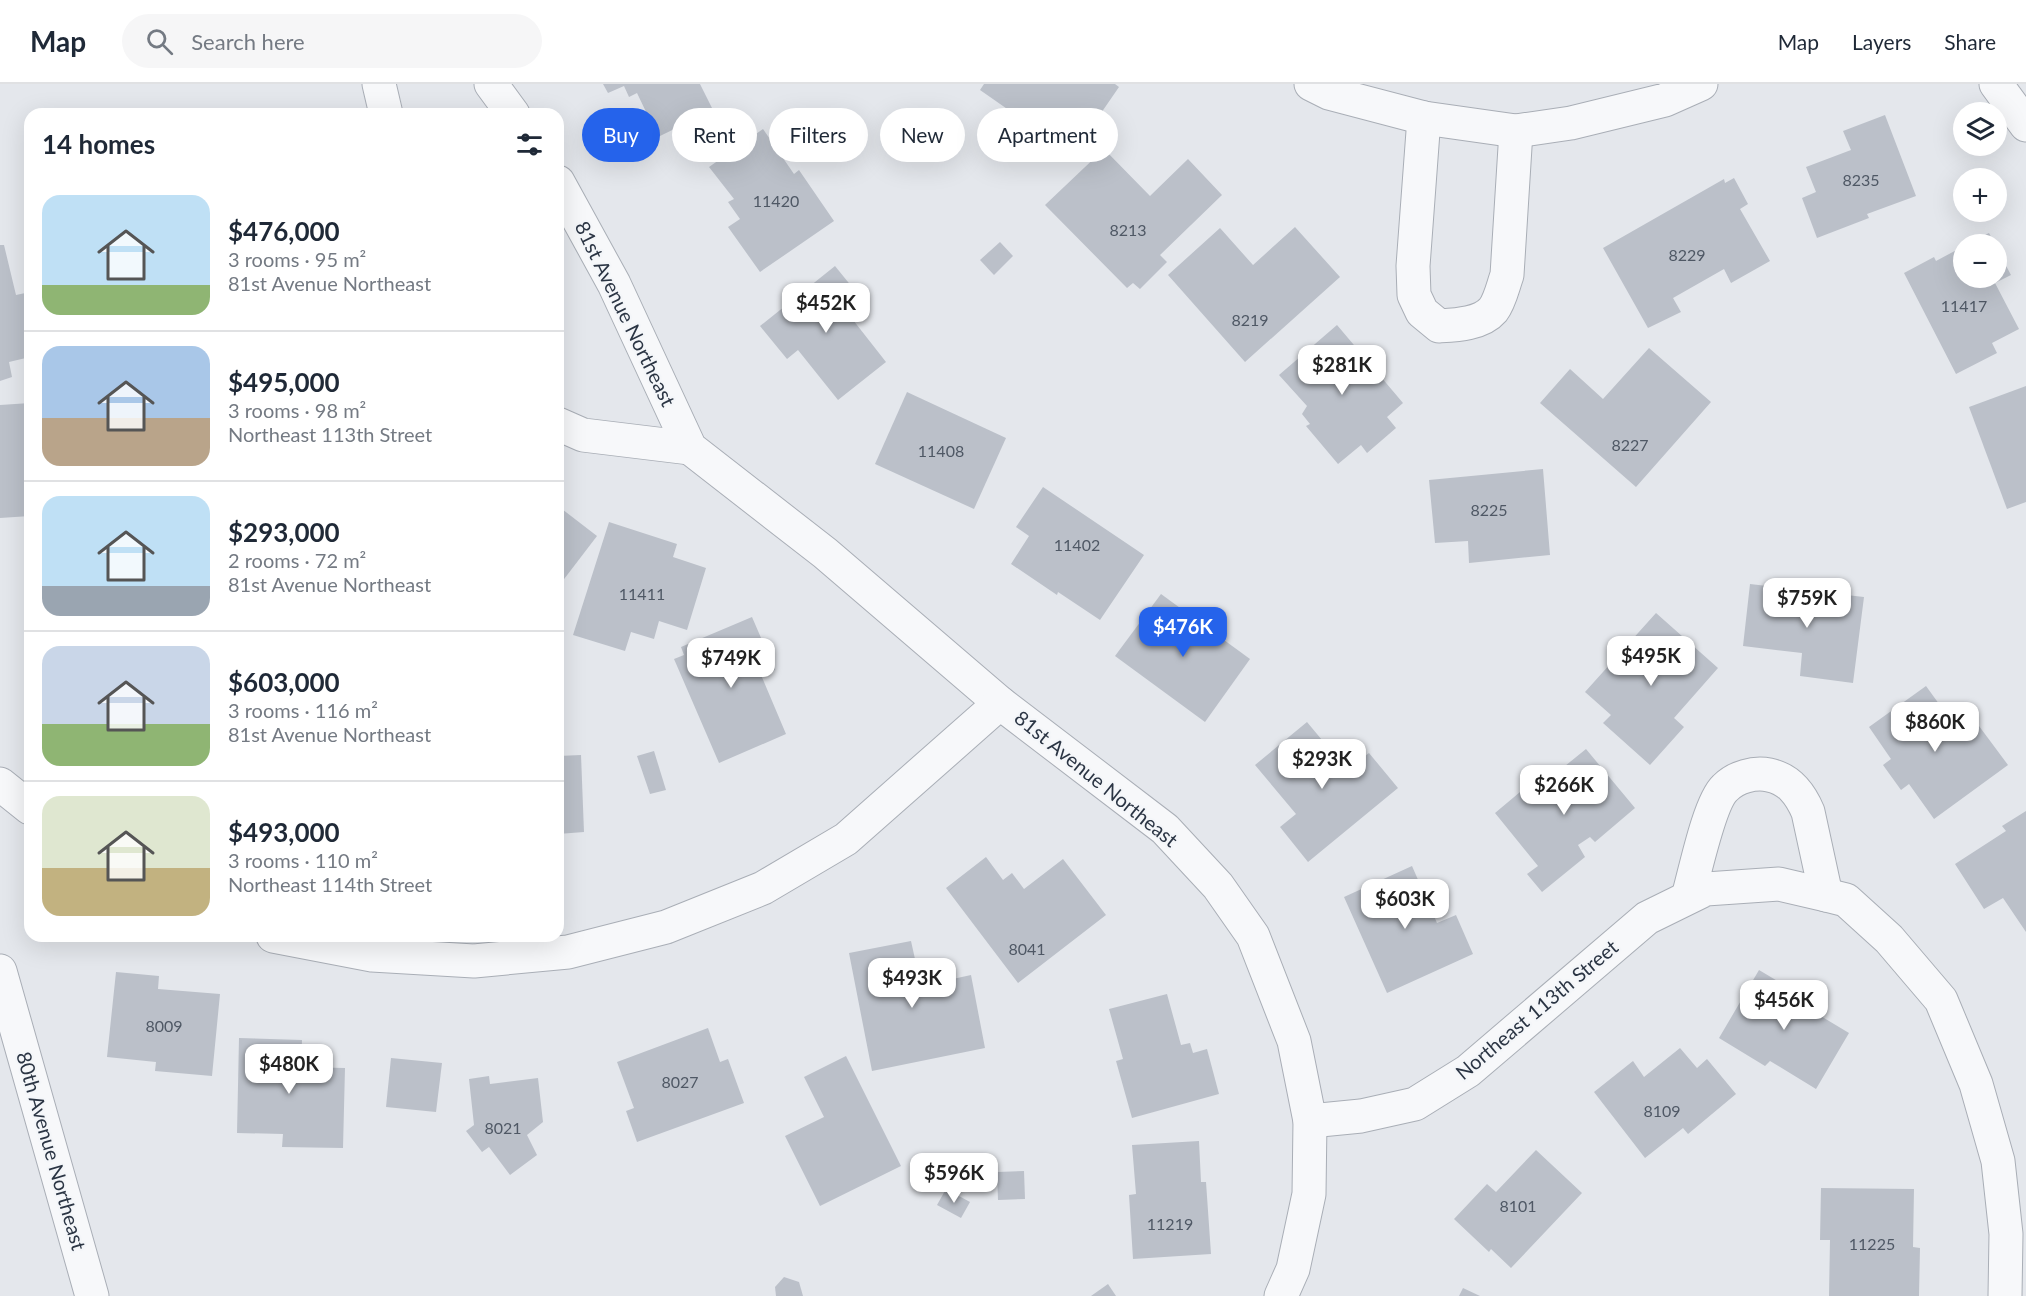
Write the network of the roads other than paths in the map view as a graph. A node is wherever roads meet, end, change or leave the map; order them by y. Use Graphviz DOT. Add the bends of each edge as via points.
graph roads {
  1 [pos="379,84"];
  2 [pos="491,84"];
  3 [pos="1311,84"];
  4 [pos="1701,84"];
  5 [pos="1996,84"];
  6 [pos="385,108"];
  7 [pos="509,108"];
  8 [pos="1424,118"];
  9 [pos="2026,126"];
  10 [pos="1516,131"];
  11 [pos="564,193"];
  12 [pos="564,427"];
  13 [pos="690,448"];
  14 [pos="1000,702"];
  15 [pos="0,784"];
  16 [pos="24,803"];
  17 [pos="1826,895"];
  18 [pos="1688,897"];
  19 [pos="304,942"];
  20 [pos="0,971"];
  21 [pos="1310,1121"];
  22 [pos="92,1296"];
  23 [pos="1281,1296"];
  24 [pos="2005,1296"];
  1 -- 6 [label="street"];
  2 -- 7 [label="street"];
  3 -- 8 [label="street" via="1329,93"];
  4 -- 10 [label="street" via="1665,100 1570,123"];
  5 -- 9 [label="street"];
  8 -- 10 [label="street"];
  8 -- 10 [label="street" via="1414,296 1422,312 1439,326 1482,318 1492,310 1501,292 1507,275"];
  11 -- 13 [label="street, 81st Avenue Northeast" via="614,284"];
  12 -- 13 [label="street" via="583,435"];
  13 -- 14 [label="street, 81st Avenue Northeast" via="825,553"];
  14 -- 19 [label="street" via="846,839 763,888 666,927 568,952 474,961 372,955"];
  14 -- 21 [label="street, 81st Avenue Northeast" via="1165,829 1218,886 1253,936 1294,1041"];
  15 -- 16 [label="street"];
  17 -- 18 [label="street, Northeast 113th Street" via="1779,884 1706,889"];
  17 -- 18 [label="street" via="1802,799 1782,780 1755,774 1726,787 1716,801"];
  17 -- 24 [label="street, Northeast 113th Street" via="1846,900 1889,939 1941,1000 1976,1084 1998,1161 2006,1234"];
  18 -- 21 [label="street, Northeast 113th Street" via="1647,918 1468,1071 1415,1104 1361,1116"];
  20 -- 22 [label="street, 80th Avenue Northeast"];
  21 -- 23 [label="street, 81st Avenue Northeast" via="1309,1194 1293,1269"];
}
